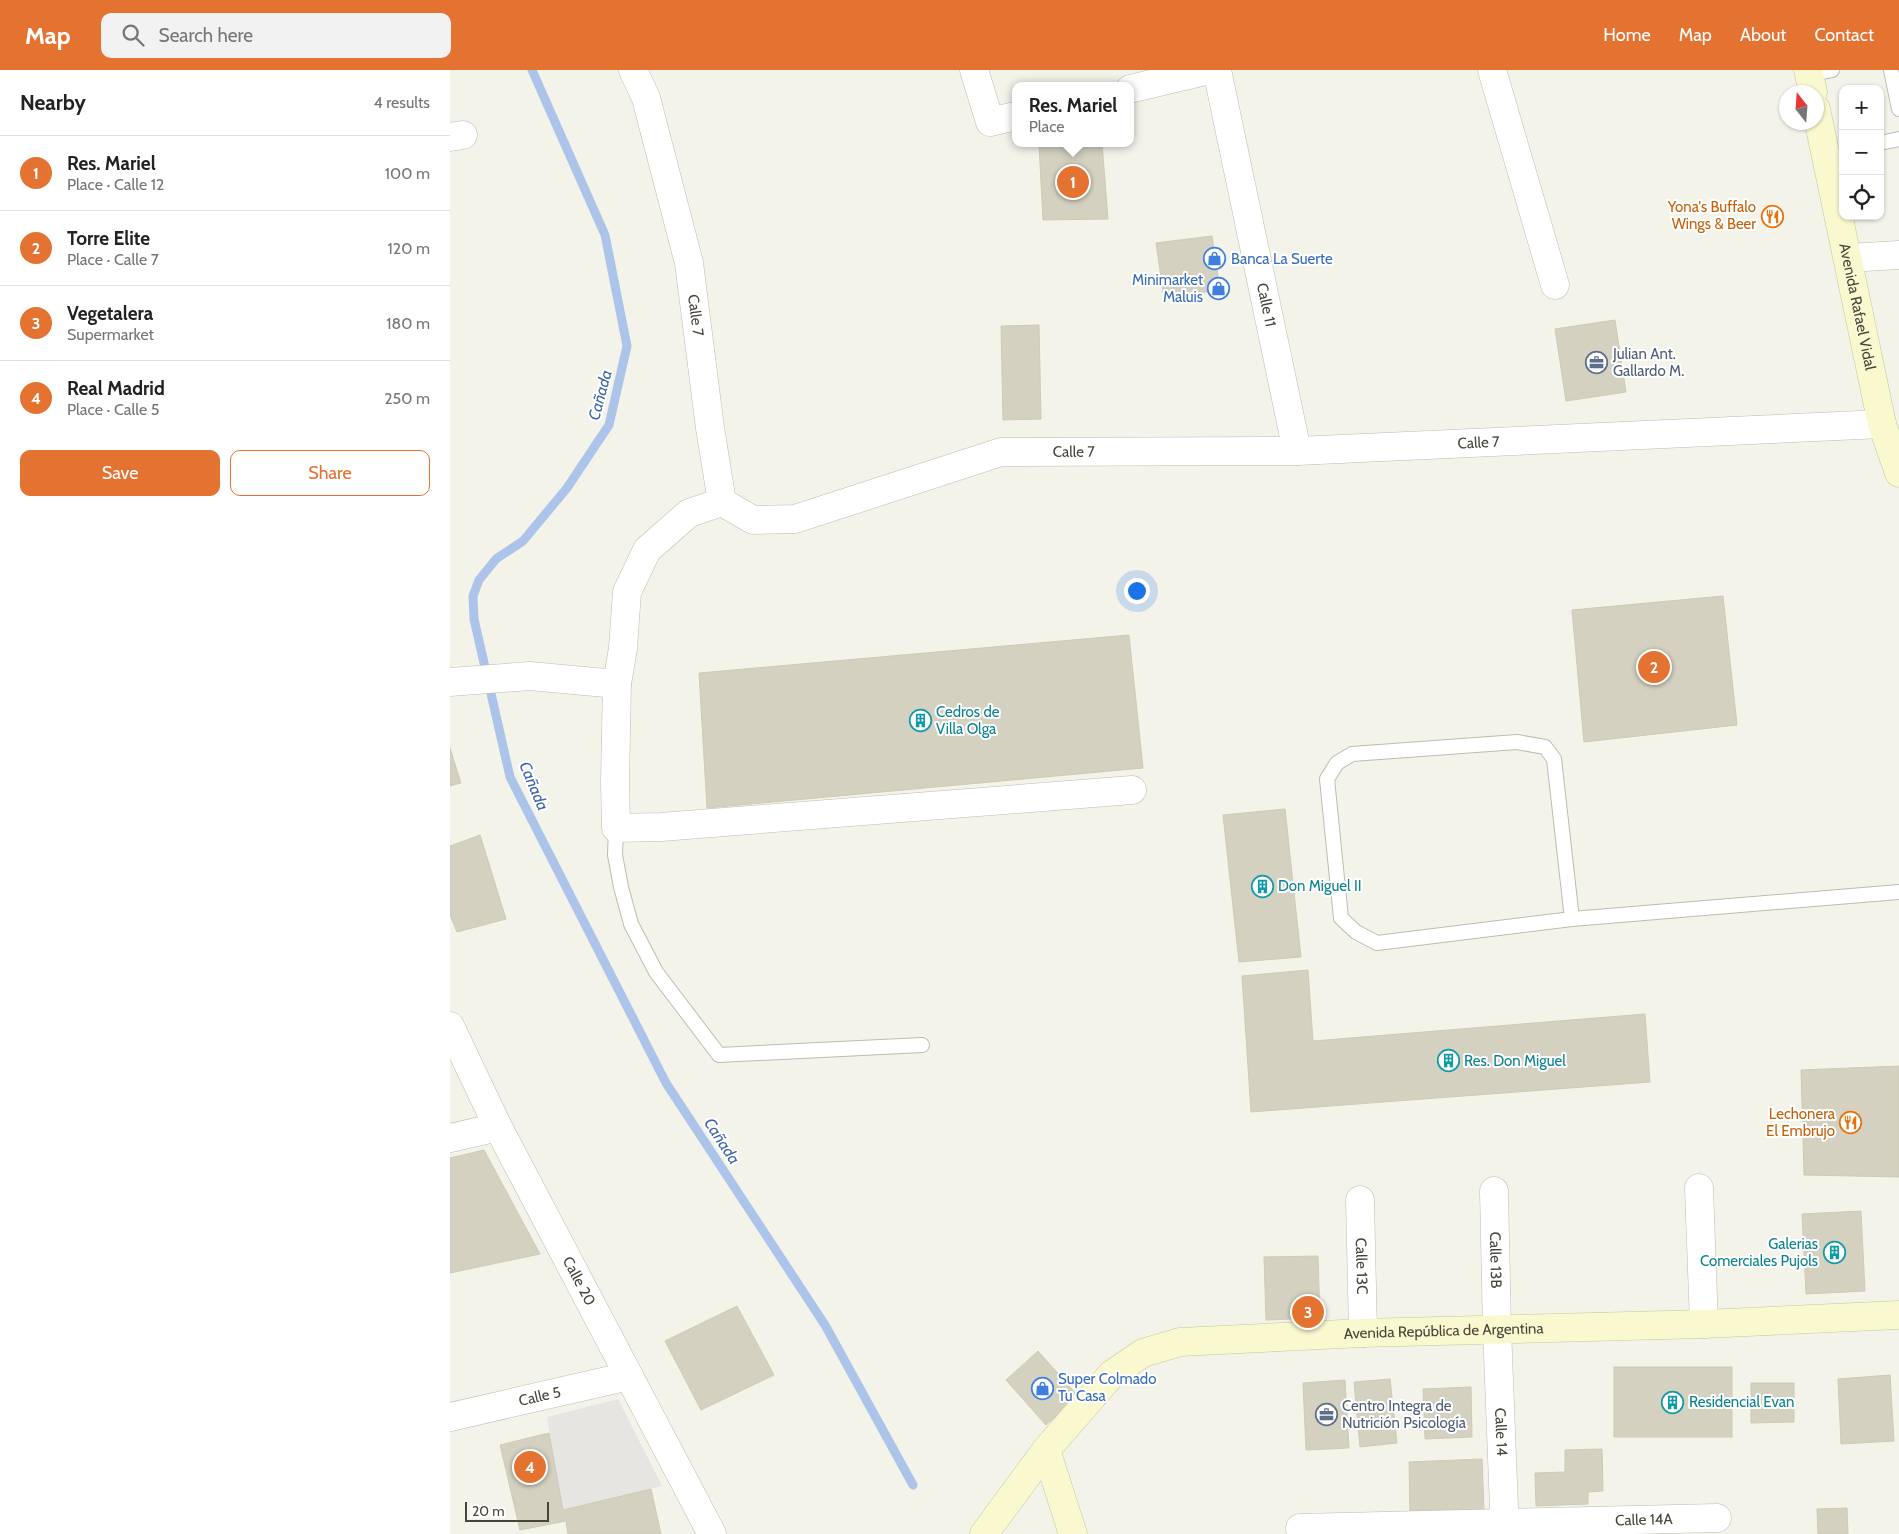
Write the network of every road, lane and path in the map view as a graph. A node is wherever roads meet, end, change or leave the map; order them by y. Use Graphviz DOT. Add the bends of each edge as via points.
graph roads {
  1 [pos="633,70"];
  2 [pos="974,70"];
  3 [pos="1210,70"];
  4 [pos="1217,70"];
  5 [pos="1492,70"];
  6 [pos="1891,70"];
  7 [pos="1134,88"];
  8 [pos="1899,109"];
  9 [pos="1012,117"];
  10 [pos="1824,128"];
  11 [pos="1899,139"];
  12 [pos="1884,142"];
  13 [pos="1835,154"];
  14 [pos="1899,255"];
  15 [pos="1848,258"];
  16 [pos="1555,285"];
  17 [pos="1882,424"];
  18 [pos="1297,451"];
  19 [pos="1898,464"];
  20 [pos="722,502"];
  21 [pos="450,682"];
  22 [pos="617,684"];
  23 [pos="1132,790"];
  24 [pos="616,828"];
  25 [pos="1899,892"];
  26 [pos="1572,919"];
  27 [pos="450,1026"];
  28 [pos="922,1045"];
  29 [pos="498,1127"];
  30 [pos="450,1138"];
  31 [pos="1699,1188"];
  32 [pos="1494,1191"];
  33 [pos="1360,1200"];
  34 [pos="1899,1314"];
  35 [pos="1704,1324"];
  36 [pos="1497,1329"];
  37 [pos="1363,1333"];
  38 [pos="629,1376"];
  39 [pos="450,1417"];
  40 [pos="1046,1450"];
  41 [pos="1717,1518"];
  42 [pos="1300,1528"];
  43 [pos="1505,1529"];
  44 [pos="712,1534"];
  45 [pos="984,1534"];
  46 [pos="1073,1534"];
  1 -- 20 [label="street, Calle 7" via="646,98 689,263"];
  2 -- 9 [label="street" via="990,122"];
  3 -- 7 [label="street"];
  4 -- 18 [label="street, Calle 11"];
  5 -- 16 [label="street"];
  6 -- 8 [label="lane"];
  10 -- 13 [label="main road, Avenida Rafael Vidal"];
  11 -- 12 [label="lane"];
  13 -- 15 [label="main road, Avenida Rafael Vidal"];
  14 -- 15 [label="street"];
  15 -- 17 [label="main road, Avenida Rafael Vidal"];
  17 -- 18 [label="street, Calle 7"];
  17 -- 19 [label="main road, Avenida Rafael Vidal"];
  18 -- 20 [label="street, Calle 7" via="1001,452 795,519 753,520"];
  20 -- 22 [label="street" via="690,513 647,550 627,592"];
  21 -- 22 [label="street" via="530,676"];
  22 -- 24 [label="street"];
  23 -- 24 [label="street"];
  24 -- 28 [label="lane" via="616,856 631,924 656,972 719,1055"];
  25 -- 26 [label="lane"];
  26 -- 26 [label="lane" via="1378,943 1356,932 1341,918 1327,778 1337,763 1352,754 1517,742 1545,747 1554,760"];
  27 -- 29 [label="street, Calle 20"];
  29 -- 30 [label="street"];
  29 -- 38 [label="street, Calle 20"];
  31 -- 35 [label="street"];
  32 -- 36 [label="street, Calle 13B"];
  33 -- 37 [label="street, Calle 13C"];
  34 -- 35 [label="main road, Avenida República de Argentina"];
  35 -- 36 [label="main road, Avenida República de Argentina"];
  36 -- 37 [label="main road, Avenida República de Argentina"];
  36 -- 43 [label="street, Calle 14"];
  37 -- 40 [label="main road, Avenida República de Argentina" via="1180,1342 1144,1353 1112,1374"];
  38 -- 39 [label="street, Calle 5"];
  38 -- 44 [label="street, Calle 20"];
  40 -- 45 [label="main road, Avenida República de Argentina"];
  40 -- 46 [label="main road"];
  41 -- 43 [label="street, Calle 14A"];
  42 -- 43 [label="street, Calle 14A"];
}
